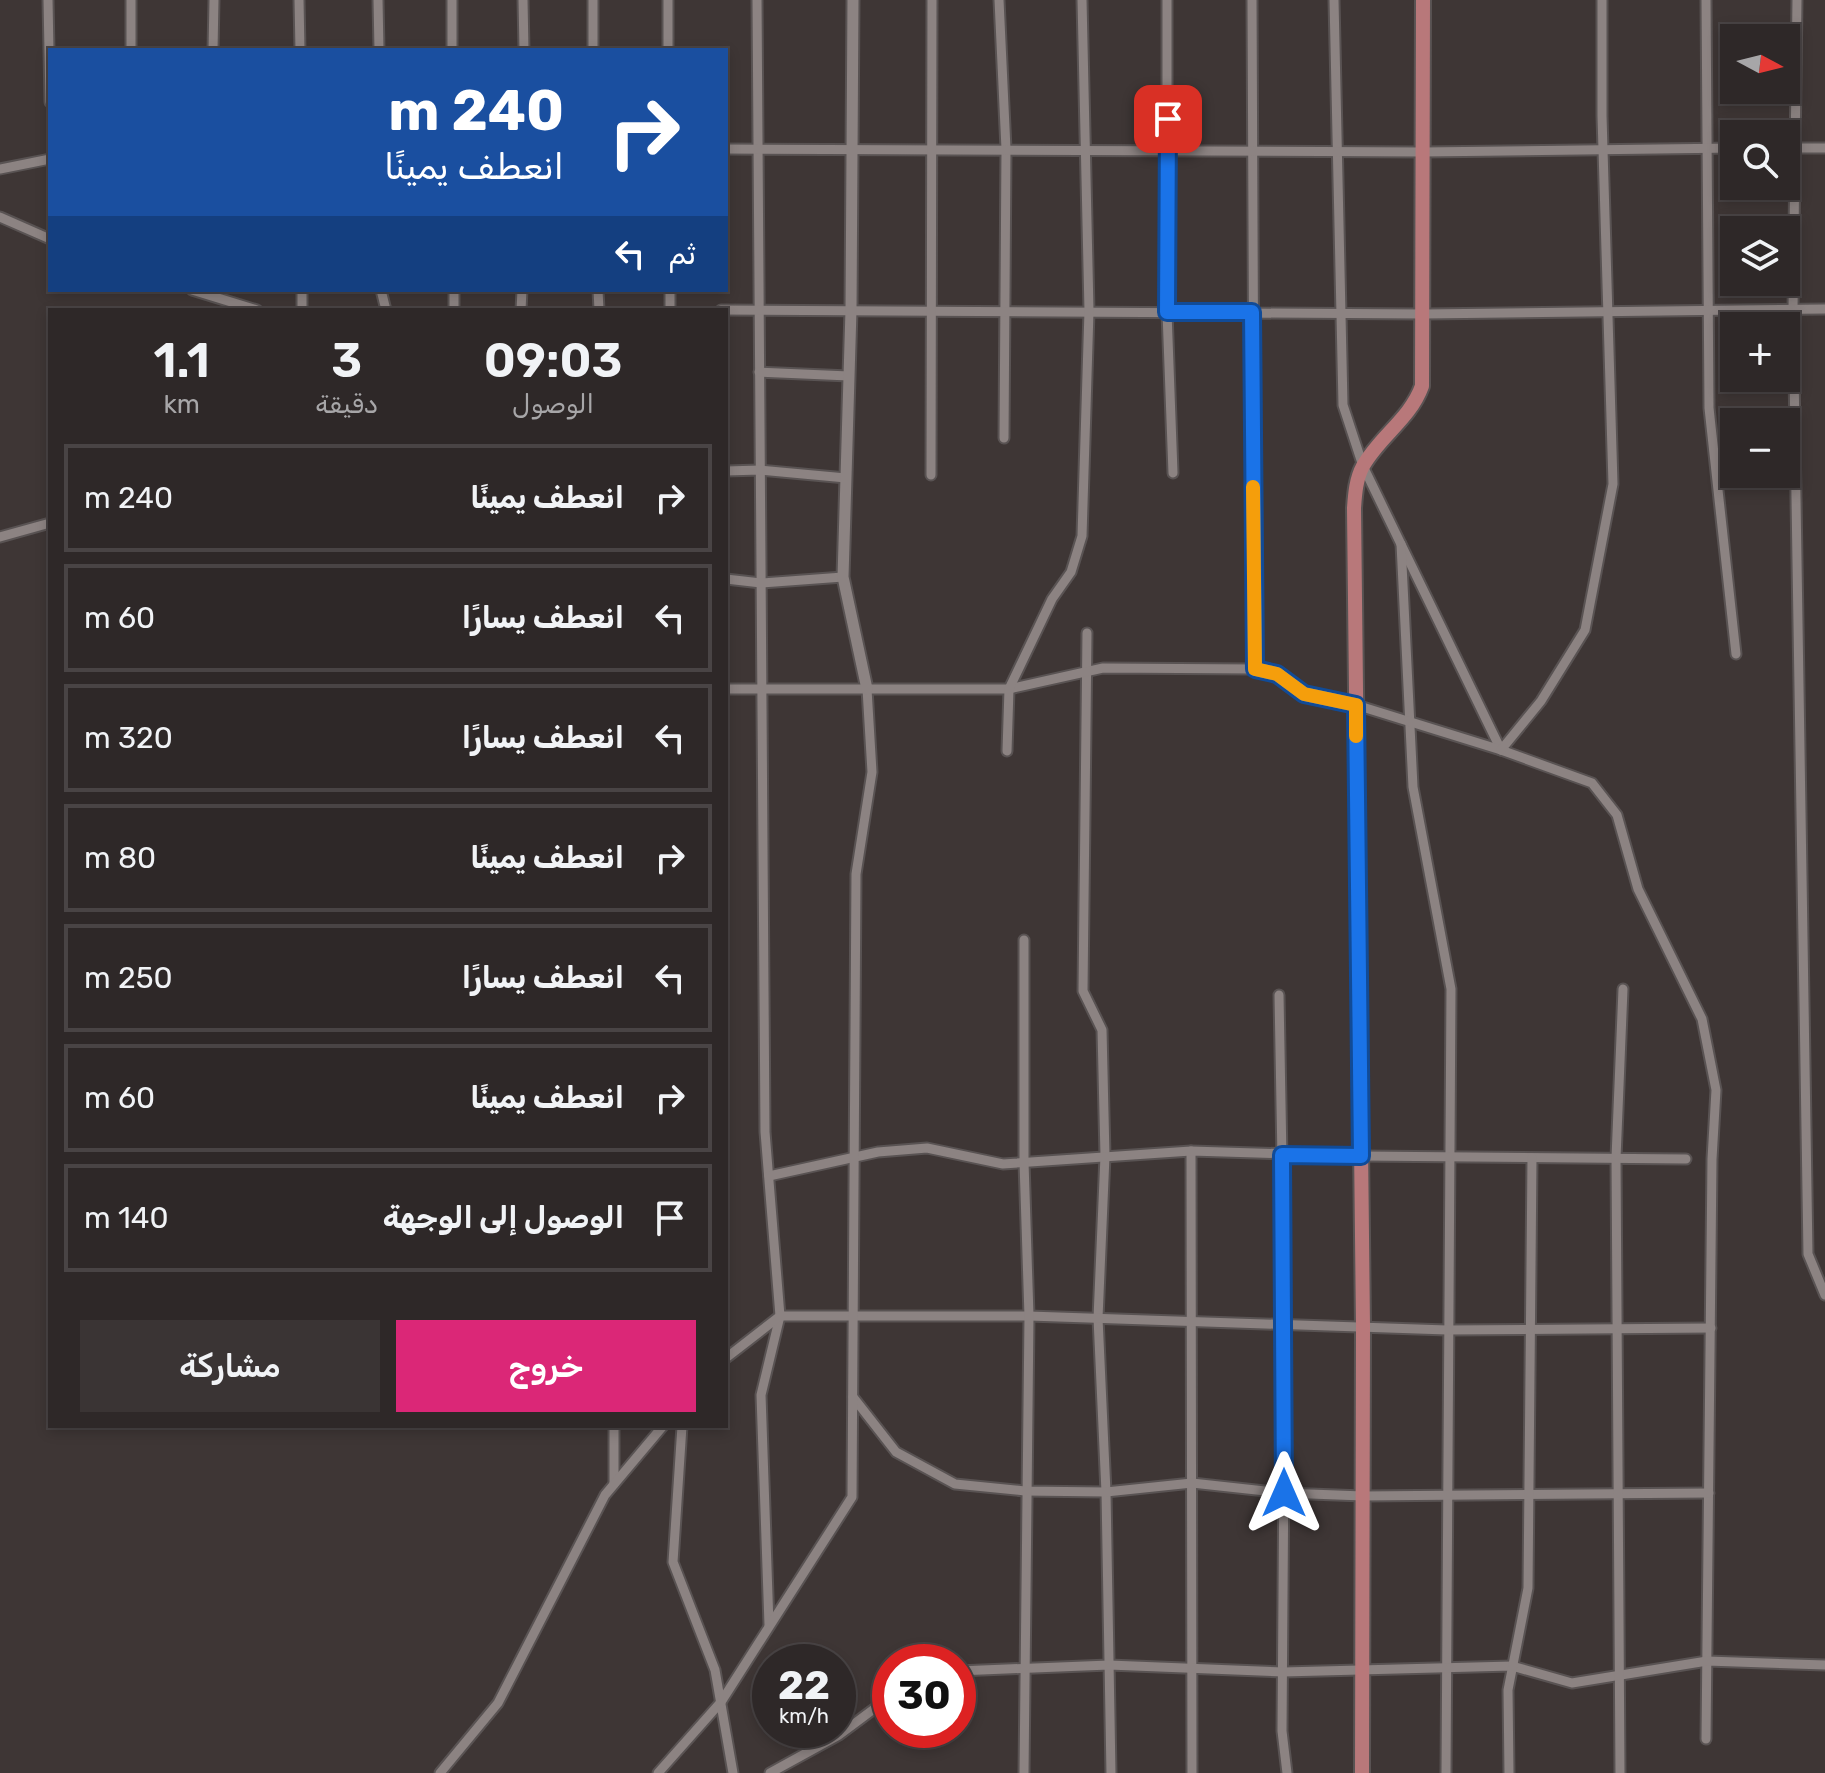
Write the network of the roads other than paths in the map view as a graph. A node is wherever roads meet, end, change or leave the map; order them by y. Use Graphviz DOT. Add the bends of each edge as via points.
graph roads {
  1 [pos="48,0"];
  2 [pos="131,0"];
  3 [pos="214,0"];
  4 [pos="299,0"];
  5 [pos="378,0"];
  6 [pos="452,0"];
  7 [pos="523,0"];
  8 [pos="593,0"];
  9 [pos="668,0"];
  10 [pos="757,0"];
  11 [pos="853,0"];
  12 [pos="932,0"];
  13 [pos="999,0"];
  14 [pos="1082,0"];
  15 [pos="1167,0"];
  16 [pos="1252,0"];
  17 [pos="1334,0"];
  18 [pos="1423,0"];
  19 [pos="1602,0"];
  20 [pos="1706,0"];
  21 [pos="1797,0"];
  22 [pos="49,48"];
  23 [pos="131,48"];
  24 [pos="213,48"];
  25 [pos="300,48"];
  26 [pos="379,48"];
  27 [pos="452,48"];
  28 [pos="524,48"];
  29 [pos="593,48"];
  30 [pos="668,48"];
  31 [pos="1791,120"];
  32 [pos="1800,148"];
  33 [pos="1825,148"];
  34 [pos="728,149"];
  35 [pos="758,149"];
  36 [pos="852,149"];
  37 [pos="933,149"];
  38 [pos="1006,149"];
  39 [pos="1083,149"];
  40 [pos="1169,149"];
  41 [pos="1254,149"];
  42 [pos="1338,149"];
  43 [pos="1603,149"];
  44 [pos="1707,149"];
  45 [pos="1720,149"];
  46 [pos="1423,152"];
  47 [pos="48,159"];
  48 [pos="0,168"];
  49 [pos="1791,200"];
  50 [pos="0,217"];
  51 [pos="48,238"];
  52 [pos="211,293"];
  53 [pos="252,308"];
  54 [pos="759,309"];
  55 [pos="1708,309"];
  56 [pos="1793,309"];
  57 [pos="1825,309"];
  58 [pos="728,310"];
  59 [pos="851,310"];
  60 [pos="933,310"];
  61 [pos="1608,310"];
  62 [pos="1005,311"];
  63 [pos="1089,311"];
  64 [pos="1167,312"];
  65 [pos="1252,312"];
  66 [pos="1341,313"];
  67 [pos="1424,314"];
  68 [pos="759,372"];
  69 [pos="849,376"];
  70 [pos="1004,438"];
  71 [pos="1363,466"];
  72 [pos="760,470"];
  73 [pos="728,471"];
  74 [pos="1173,473"];
  75 [pos="931,475"];
  76 [pos="846,478"];
  77 [pos="48,524"];
  78 [pos="0,537"];
  79 [pos="1401,544"];
  80 [pos="843,577"];
  81 [pos="728,579"];
  82 [pos="761,583"];
  83 [pos="1087,633"];
  84 [pos="1736,654"];
  85 [pos="1255,669"];
  86 [pos="1086,671"];
  87 [pos="728,689"];
  88 [pos="761,689"];
  89 [pos="867,689"];
  90 [pos="1009,689"];
  91 [pos="1356,705"];
  92 [pos="1407,722"];
  93 [pos="1501,750"];
  94 [pos="1007,751"];
  95 [pos="1024,940"];
  96 [pos="1623,989"];
  97 [pos="1279,995"];
  98 [pos="1191,1151"];
  99 [pos="1282,1155"];
  100 [pos="1105,1156"];
  101 [pos="1361,1156"];
  102 [pos="854,1157"];
  103 [pos="1449,1157"];
  104 [pos="1532,1158"];
  105 [pos="1616,1158"];
  106 [pos="1686,1159"];
  107 [pos="1024,1162"];
  108 [pos="769,1176"];
  109 [pos="1825,1295"];
  110 [pos="780,1316"];
  111 [pos="854,1316"];
  112 [pos="1029,1316"];
  113 [pos="1098,1318"];
  114 [pos="1192,1320"];
  115 [pos="1285,1323"];
  116 [pos="1363,1327"];
  117 [pos="1711,1328"];
  118 [pos="1616,1329"];
  119 [pos="1447,1330"];
  120 [pos="1532,1330"];
  121 [pos="728,1356"];
  122 [pos="853,1397"];
  123 [pos="614,1428"];
  124 [pos="661,1428"];
  125 [pos="682,1428"];
  126 [pos="1192,1483"];
  127 [pos="614,1484"];
  128 [pos="1025,1491"];
  129 [pos="1106,1492"];
  130 [pos="1284,1493"];
  131 [pos="1709,1493"];
  132 [pos="1616,1494"];
  133 [pos="1529,1495"];
  134 [pos="1363,1496"];
  135 [pos="1446,1496"];
  136 [pos="769,1625"];
  137 [pos="1707,1661"];
  138 [pos="1109,1665"];
  139 [pos="1825,1665"];
  140 [pos="1512,1666"];
  141 [pos="1192,1668"];
  142 [pos="1446,1668"];
  143 [pos="1024,1669"];
  144 [pos="976,1670"];
  145 [pos="1362,1670"];
  146 [pos="1283,1672"];
  147 [pos="1619,1675"];
  148 [pos="721,1702"];
  149 [pos="872,1710"];
  150 [pos="1706,1739"];
  151 [pos="440,1773"];
  152 [pos="658,1773"];
  153 [pos="733,1773"];
  154 [pos="770,1773"];
  155 [pos="1024,1773"];
  156 [pos="1111,1773"];
  157 [pos="1192,1773"];
  158 [pos="1287,1773"];
  159 [pos="1362,1773"];
  160 [pos="1446,1773"];
  161 [pos="1509,1773"];
  162 [pos="1620,1773"];
  1 -- 22 [label="street"];
  2 -- 23 [label="street"];
  3 -- 24 [label="street"];
  4 -- 25 [label="street"];
  5 -- 26 [label="street"];
  6 -- 27 [label="street"];
  7 -- 28 [label="street"];
  8 -- 29 [label="street"];
  9 -- 30 [label="street"];
  10 -- 35 [label="street"];
  11 -- 36 [label="street"];
  12 -- 37 [label="street"];
  13 -- 38 [label="street"];
  14 -- 39 [label="street"];
  15 -- 40 [label="street"];
  16 -- 41 [label="street"];
  17 -- 42 [label="street"];
  18 -- 46 [label="main road"];
  19 -- 43 [label="street"];
  20 -- 44 [label="street"];
  21 -- 31 [label="street"];
  32 -- 33 [label="street"];
  34 -- 35 [label="street"];
  35 -- 36 [label="street"];
  35 -- 54 [label="street"];
  36 -- 37 [label="street"];
  36 -- 59 [label="street"];
  37 -- 38 [label="street"];
  37 -- 60 [label="street"];
  38 -- 39 [label="street"];
  38 -- 62 [label="street"];
  39 -- 40 [label="street"];
  39 -- 63 [label="street"];
  40 -- 41 [label="street"];
  40 -- 64 [label="street"];
  41 -- 42 [label="street"];
  41 -- 65 [label="street"];
  42 -- 46 [label="street"];
  42 -- 66 [label="street"];
  43 -- 44 [label="street"];
  43 -- 46 [label="street"];
  43 -- 61 [label="street"];
  44 -- 45 [label="street"];
  44 -- 55 [label="street"];
  46 -- 67 [label="main road"];
  47 -- 48 [label="street"];
  49 -- 56 [label="street"];
  50 -- 51 [label="street"];
  52 -- 53 [label="street"];
  54 -- 58 [label="street"];
  54 -- 59 [label="street"];
  54 -- 68 [label="street"];
  55 -- 56 [label="street"];
  55 -- 61 [label="street"];
  55 -- 84 [label="street" via="1709,408"];
  56 -- 57 [label="street"];
  56 -- 109 [label="street" via="1808,1254"];
  59 -- 60 [label="street"];
  59 -- 69 [label="street"];
  60 -- 62 [label="street"];
  60 -- 75 [label="street"];
  61 -- 67 [label="street"];
  61 -- 93 [label="street" via="1613,484 1585,630 1541,701"];
  62 -- 63 [label="street"];
  62 -- 70 [label="street"];
  63 -- 64 [label="street"];
  63 -- 90 [label="street" via="1082,536 1071,572 1052,599"];
  64 -- 65 [label="street"];
  64 -- 74 [label="street"];
  65 -- 66 [label="street"];
  65 -- 85 [label="street"];
  66 -- 67 [label="street"];
  66 -- 71 [label="street" via="1343,405"];
  67 -- 71 [label="main road" via="1417,401"];
  68 -- 69 [label="street"];
  68 -- 72 [label="street"];
  69 -- 76 [label="street"];
  71 -- 79 [label="street"];
  71 -- 91 [label="main road" via="1354,508"];
  72 -- 73 [label="street"];
  72 -- 76 [label="street"];
  72 -- 82 [label="street"];
  76 -- 80 [label="street"];
  77 -- 78 [label="street"];
  79 -- 92 [label="street"];
  79 -- 93 [label="street"];
  80 -- 82 [label="street"];
  80 -- 89 [label="street"];
  81 -- 82 [label="street"];
  82 -- 88 [label="street"];
  83 -- 86 [label="street"];
  85 -- 86 [label="street"];
  85 -- 91 [label="street" via="1277,674 1304,694"];
  86 -- 90 [label="street"];
  86 -- 100 [label="street" via="1083,991 1102,1030"];
  87 -- 88 [label="street"];
  88 -- 89 [label="street"];
  88 -- 108 [label="street"];
  89 -- 90 [label="street"];
  89 -- 102 [label="street" via="872,772 856,874"];
  90 -- 94 [label="street"];
  91 -- 92 [label="street"];
  91 -- 101 [label="main road"];
  92 -- 93 [label="street"];
  92 -- 103 [label="street" via="1413,787 1451,989"];
  93 -- 117 [label="street" via="1592,783 1617,815 1638,889 1702,1019 1716,1090"];
  95 -- 107 [label="street"];
  96 -- 105 [label="street"];
  97 -- 99 [label="street"];
  98 -- 99 [label="street"];
  98 -- 100 [label="street"];
  98 -- 114 [label="street"];
  99 -- 101 [label="street"];
  99 -- 115 [label="street"];
  100 -- 107 [label="street"];
  100 -- 113 [label="street"];
  101 -- 103 [label="street"];
  101 -- 116 [label="main road"];
  102 -- 107 [label="street" via="927,1148 977,1161"];
  102 -- 108 [label="street"];
  102 -- 111 [label="street"];
  103 -- 104 [label="street"];
  103 -- 119 [label="street"];
  104 -- 105 [label="street"];
  104 -- 120 [label="street"];
  105 -- 106 [label="street"];
  105 -- 118 [label="street"];
  107 -- 112 [label="street"];
  108 -- 110 [label="street"];
  110 -- 111 [label="street"];
  110 -- 121 [label="street"];
  110 -- 136 [label="street" via="761,1395"];
  111 -- 112 [label="street"];
  111 -- 122 [label="street"];
  112 -- 113 [label="street"];
  112 -- 128 [label="street"];
  113 -- 114 [label="street"];
  113 -- 129 [label="street"];
  114 -- 115 [label="street"];
  114 -- 126 [label="street"];
  115 -- 116 [label="street"];
  115 -- 130 [label="street"];
  116 -- 119 [label="street"];
  116 -- 134 [label="main road"];
  117 -- 118 [label="street"];
  117 -- 131 [label="street"];
  118 -- 120 [label="street"];
  118 -- 132 [label="street"];
  119 -- 120 [label="street"];
  119 -- 135 [label="street"];
  120 -- 133 [label="street"];
  122 -- 128 [label="street" via="896,1452 955,1484"];
  122 -- 136 [label="street" via="852,1497"];
  123 -- 127 [label="street"];
  124 -- 127 [label="street"];
  125 -- 148 [label="street" via="673,1562 715,1670"];
  126 -- 129 [label="street"];
  126 -- 130 [label="street"];
  126 -- 141 [label="street"];
  127 -- 151 [label="street" via="498,1703"];
  128 -- 129 [label="street"];
  128 -- 143 [label="street"];
  129 -- 138 [label="street"];
  130 -- 134 [label="street"];
  130 -- 146 [label="street"];
  131 -- 132 [label="street"];
  131 -- 137 [label="street"];
  132 -- 133 [label="street"];
  132 -- 147 [label="street"];
  133 -- 135 [label="street"];
  133 -- 140 [label="street" via="1528,1588"];
  134 -- 135 [label="street"];
  134 -- 145 [label="main road"];
  135 -- 142 [label="street"];
  136 -- 148 [label="street"];
  137 -- 139 [label="street"];
  137 -- 147 [label="street"];
  137 -- 150 [label="street"];
  138 -- 141 [label="street"];
  138 -- 143 [label="street"];
  138 -- 156 [label="street"];
  140 -- 142 [label="street"];
  140 -- 147 [label="street" via="1572,1683"];
  140 -- 161 [label="street"];
  141 -- 146 [label="street"];
  141 -- 157 [label="street"];
  142 -- 145 [label="street"];
  142 -- 160 [label="street"];
  143 -- 144 [label="street"];
  143 -- 155 [label="street"];
  145 -- 146 [label="street"];
  145 -- 159 [label="main road"];
  146 -- 158 [label="street"];
  147 -- 162 [label="street"];
  148 -- 152 [label="street"];
  148 -- 153 [label="street"];
  149 -- 154 [label="street"];
}
